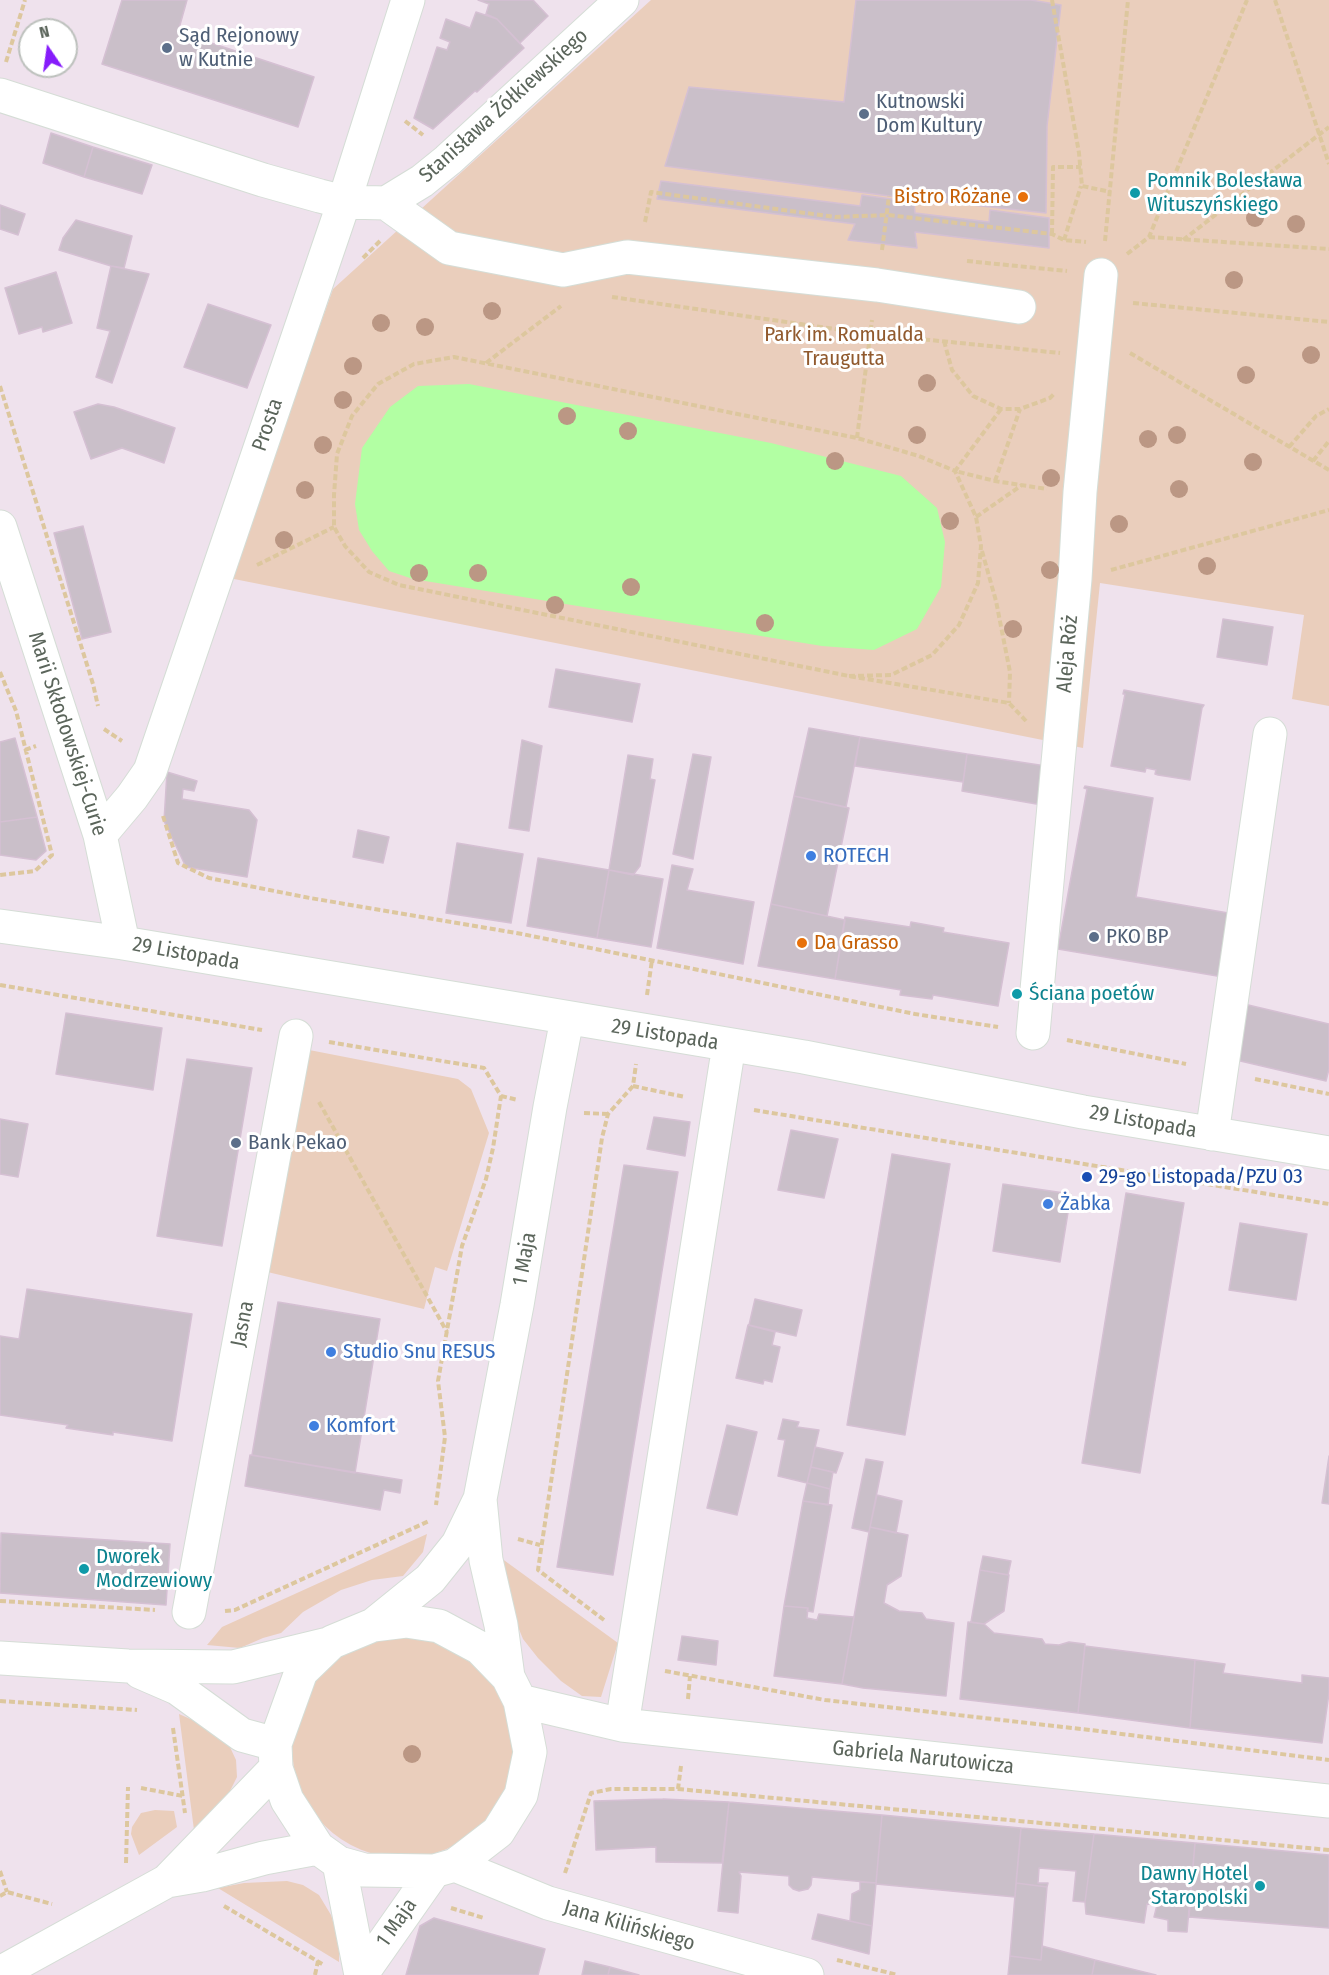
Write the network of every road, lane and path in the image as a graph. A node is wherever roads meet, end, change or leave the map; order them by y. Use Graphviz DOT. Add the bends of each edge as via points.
graph roads {
  1 [pos="24,0"];
  2 [pos="408,0"];
  3 [pos="622,0"];
  4 [pos="1052,0"];
  5 [pos="1128,0"];
  6 [pos="1247,0"];
  7 [pos="1276,0"];
  8 [pos="2,82"];
  9 [pos="1329,127"];
  10 [pos="1320,134"];
  11 [pos="1329,164"];
  12 [pos="1081,168"];
  13 [pos="1082,186"];
  14 [pos="1111,192"];
  15 [pos="890,196"];
  16 [pos="344,202"];
  17 [pos="386,203"];
  18 [pos="888,215"];
  19 [pos="645,222"];
  20 [pos="1052,234"];
  21 [pos="1183,240"];
  22 [pos="1329,249"];
  23 [pos="882,252"];
  24 [pos="1100,287"];
  25 [pos="602,296"];
  26 [pos="563,304"];
  27 [pos="1019,307"];
  28 [pos="1329,322"];
  29 [pos="870,334"];
  30 [pos="944,341"];
  31 [pos="1093,358"];
  32 [pos="486,363"];
  33 [pos="0,386"];
  34 [pos="1001,409"];
  35 [pos="1020,409"];
  36 [pos="1329,409"];
  37 [pos="857,438"];
  38 [pos="1329,441"];
  39 [pos="1289,447"];
  40 [pos="1313,461"];
  41 [pos="1329,470"];
  42 [pos="955,471"];
  43 [pos="995,481"];
  44 [pos="1022,485"];
  45 [pos="1039,488"];
  46 [pos="1329,510"];
  47 [pos="976,517"];
  48 [pos="0,527"];
  49 [pos="334,528"];
  50 [pos="981,546"];
  51 [pos="248,569"];
  52 [pos="1076,579"];
  53 [pos="0,672"];
  54 [pos="849,676"];
  55 [pos="98,706"];
  56 [pos="103,729"];
  57 [pos="1270,734"];
  58 [pos="150,771"];
  59 [pos="100,835"];
  60 [pos="0,875"];
  61 [pos="0,926"];
  62 [pos="123,943"];
  63 [pos="0,985"];
  64 [pos="567,1019"];
  65 [pos="1033,1033"];
  66 [pos="294,1045"];
  67 [pos="729,1045"];
  68 [pos="1191,1065"];
  69 [pos="1248,1077"];
  70 [pos="1329,1094"];
  71 [pos="720,1104"];
  72 [pos="1212,1134"];
  73 [pos="1329,1153"];
  74 [pos="1329,1204"];
  75 [pos="447,1332"];
  76 [pos="480,1499"];
  77 [pos="436,1507"];
  78 [pos="435,1519"];
  79 [pos="0,1601"];
  80 [pos="189,1612"];
  81 [pos="373,1625"];
  82 [pos="332,1642"];
  83 [pos="635,1643"];
  84 [pos="0,1658"];
  85 [pos="128,1666"];
  86 [pos="690,1676"];
  87 [pos="514,1689"];
  88 [pos="0,1701"];
  89 [pos="148,1711"];
  90 [pos="622,1725"];
  91 [pos="685,1733"];
  92 [pos="276,1756"];
  93 [pos="1329,1760"];
  94 [pos="128,1787"];
  95 [pos="141,1788"];
  96 [pos="678,1789"];
  97 [pos="183,1796"];
  98 [pos="1329,1801"];
  99 [pos="1329,1850"];
  100 [pos="328,1855"];
  101 [pos="125,1867"];
  102 [pos="444,1868"];
  103 [pos="0,1871"];
  104 [pos="167,1881"];
  105 [pos="7,1892"];
  106 [pos="0,1896"];
  107 [pos="548,1903"];
  108 [pos="441,1905"];
  109 [pos="58,1906"];
  110 [pos="494,1921"];
  111 [pos="318,1961"];
  112 [pos="764,1969"];
  113 [pos="0,1973"];
  114 [pos="315,1975"];
  115 [pos="361,1975"];
  116 [pos="807,1975"];
  1 -- 8 [label="path"];
  2 -- 16 [label="street, Prosta"];
  3 -- 17 [label="street, Stanisława Żółkiewskiego" via="447,160"];
  4 -- 12 [label="path"];
  5 -- 14 [label="path"];
  6 -- 21 [label="path" via="1149,237"];
  7 -- 10 [label="path"];
  8 -- 16 [label="street" via="264,180"];
  9 -- 10 [label="path"];
  10 -- 11 [label="path"];
  10 -- 21 [label="path"];
  12 -- 13 [label="path"];
  12 -- 20 [label="path" via="1053,167"];
  13 -- 14 [label="path"];
  13 -- 20 [label="path" via="1064,240"];
  14 -- 24 [label="path"];
  15 -- 18 [label="path"];
  16 -- 17 [label="street"];
  16 -- 58 [label="street, Prosta"];
  17 -- 27 [label="street" via="449,248 563,270 627,257 877,285"];
  18 -- 19 [label="path" via="835,217 651,192"];
  18 -- 20 [label="path"];
  18 -- 23 [label="path"];
  21 -- 22 [label="path"];
  24 -- 28 [label="path"];
  24 -- 31 [label="street, Aleja Róż"];
  25 -- 29 [label="path"];
  26 -- 32 [label="path"];
  29 -- 30 [label="path"];
  29 -- 37 [label="path"];
  30 -- 31 [label="path"];
  30 -- 34 [label="path" via="952,370 973,396"];
  31 -- 35 [label="path" via="1050,398"];
  31 -- 39 [label="path"];
  31 -- 52 [label="street, Aleja Róż"];
  32 -- 37 [label="path"];
  32 -- 49 [label="path" via="454,357 414,364 378,384 352,416 337,454"];
  33 -- 55 [label="path"];
  34 -- 35 [label="path"];
  34 -- 42 [label="path"];
  35 -- 43 [label="path"];
  36 -- 39 [label="path" via="1316,416"];
  37 -- 42 [label="path"];
  38 -- 40 [label="path"];
  39 -- 40 [label="path"];
  40 -- 41 [label="path"];
  42 -- 43 [label="path"];
  42 -- 47 [label="path"];
  43 -- 44 [label="path"];
  44 -- 45 [label="path"];
  44 -- 47 [label="path"];
  46 -- 52 [label="path"];
  47 -- 50 [label="path"];
  48 -- 59 [label="street, Marii Skłodowskiej-Curie"];
  49 -- 51 [label="path"];
  49 -- 54 [label="path" via="369,572 399,585"];
  50 -- 54 [label="path" via="978,583 959,625 932,655 891,675"];
  50 -- 54 [label="path" via="1010,672 1009,704"];
  52 -- 65 [label="street, Aleja Róż"];
  53 -- 60 [label="path" via="16,711 52,855 35,871"];
  56 -- 58 [label="path" via="121,740"];
  57 -- 72 [label="street"];
  58 -- 59 [label="street, Prosta"];
  58 -- 65 [label="path" via="164,779 159,803 178,863 209,878 522,934 915,1014"];
  59 -- 62 [label="street, Marii Skłodowskiej-Curie"];
  61 -- 62 [label="street, 29 Listopada"];
  62 -- 64 [label="street, 29 Listopada"];
  63 -- 66 [label="path"];
  64 -- 67 [label="street, 29 Listopada"];
  64 -- 76 [label="street, 1 Maja"];
  65 -- 68 [label="path"];
  66 -- 75 [label="path"];
  66 -- 75 [label="path" via="484,1068 501,1096 486,1179 462,1246"];
  66 -- 80 [label="street, Jasna"];
  67 -- 71 [label="street"];
  67 -- 72 [label="street, 29 Listopada"];
  69 -- 70 [label="path"];
  71 -- 74 [label="path"];
  71 -- 83 [label="street"];
  71 -- 83 [label="path" via="633,1086 608,1114 602,1138 538,1570"];
  72 -- 73 [label="street, 29 Listopada"];
  75 -- 77 [label="path" via="438,1381 445,1437"];
  76 -- 81 [label="street, 1 Maja" via="458,1544 430,1579"];
  76 -- 87 [label="street, 1 Maja" via="486,1560"];
  78 -- 80 [label="path" via="235,1610"];
  79 -- 80 [label="path"];
  81 -- 82 [label="street"];
  81 -- 87 [label="street" via="406,1621 439,1626 480,1648"];
  82 -- 85 [label="street" via="233,1667"];
  82 -- 92 [label="street" via="301,1672"];
  83 -- 86 [label="path" via="666,1671"];
  83 -- 90 [label="street"];
  84 -- 85 [label="street"];
  85 -- 92 [label="street" via="177,1688"];
  86 -- 91 [label="path"];
  86 -- 93 [label="path" via="825,1700"];
  87 -- 90 [label="street, Gabriela Narutowicza"];
  87 -- 102 [label="street, 1 Maja" via="530,1752 521,1795 498,1832"];
  88 -- 89 [label="path"];
  90 -- 91 [label="street, Gabriela Narutowicza"];
  91 -- 96 [label="path"];
  91 -- 98 [label="street, Gabriela Narutowicza"];
  92 -- 100 [label="street" via="287,1800"];
  92 -- 104 [label="street"];
  94 -- 101 [label="path"];
  95 -- 97 [label="path"];
  96 -- 99 [label="path"];
  96 -- 107 [label="path" via="611,1789 591,1793 564,1875"];
  100 -- 102 [label="street" via="364,1870"];
  100 -- 104 [label="street" via="264,1858"];
  100 -- 115 [label="street, 1 Maja"];
  102 -- 107 [label="street, Jana Kilińskiego"];
  102 -- 115 [label="street, 1 Maja"];
  103 -- 105 [label="path"];
  104 -- 113 [label="street"];
  105 -- 106 [label="path"];
  105 -- 109 [label="path"];
  107 -- 112 [label="street, Jana Kilińskiego"];
  108 -- 110 [label="path"];
  111 -- 114 [label="path"];
  112 -- 116 [label="street, Jana Kilińskiego"];
}
